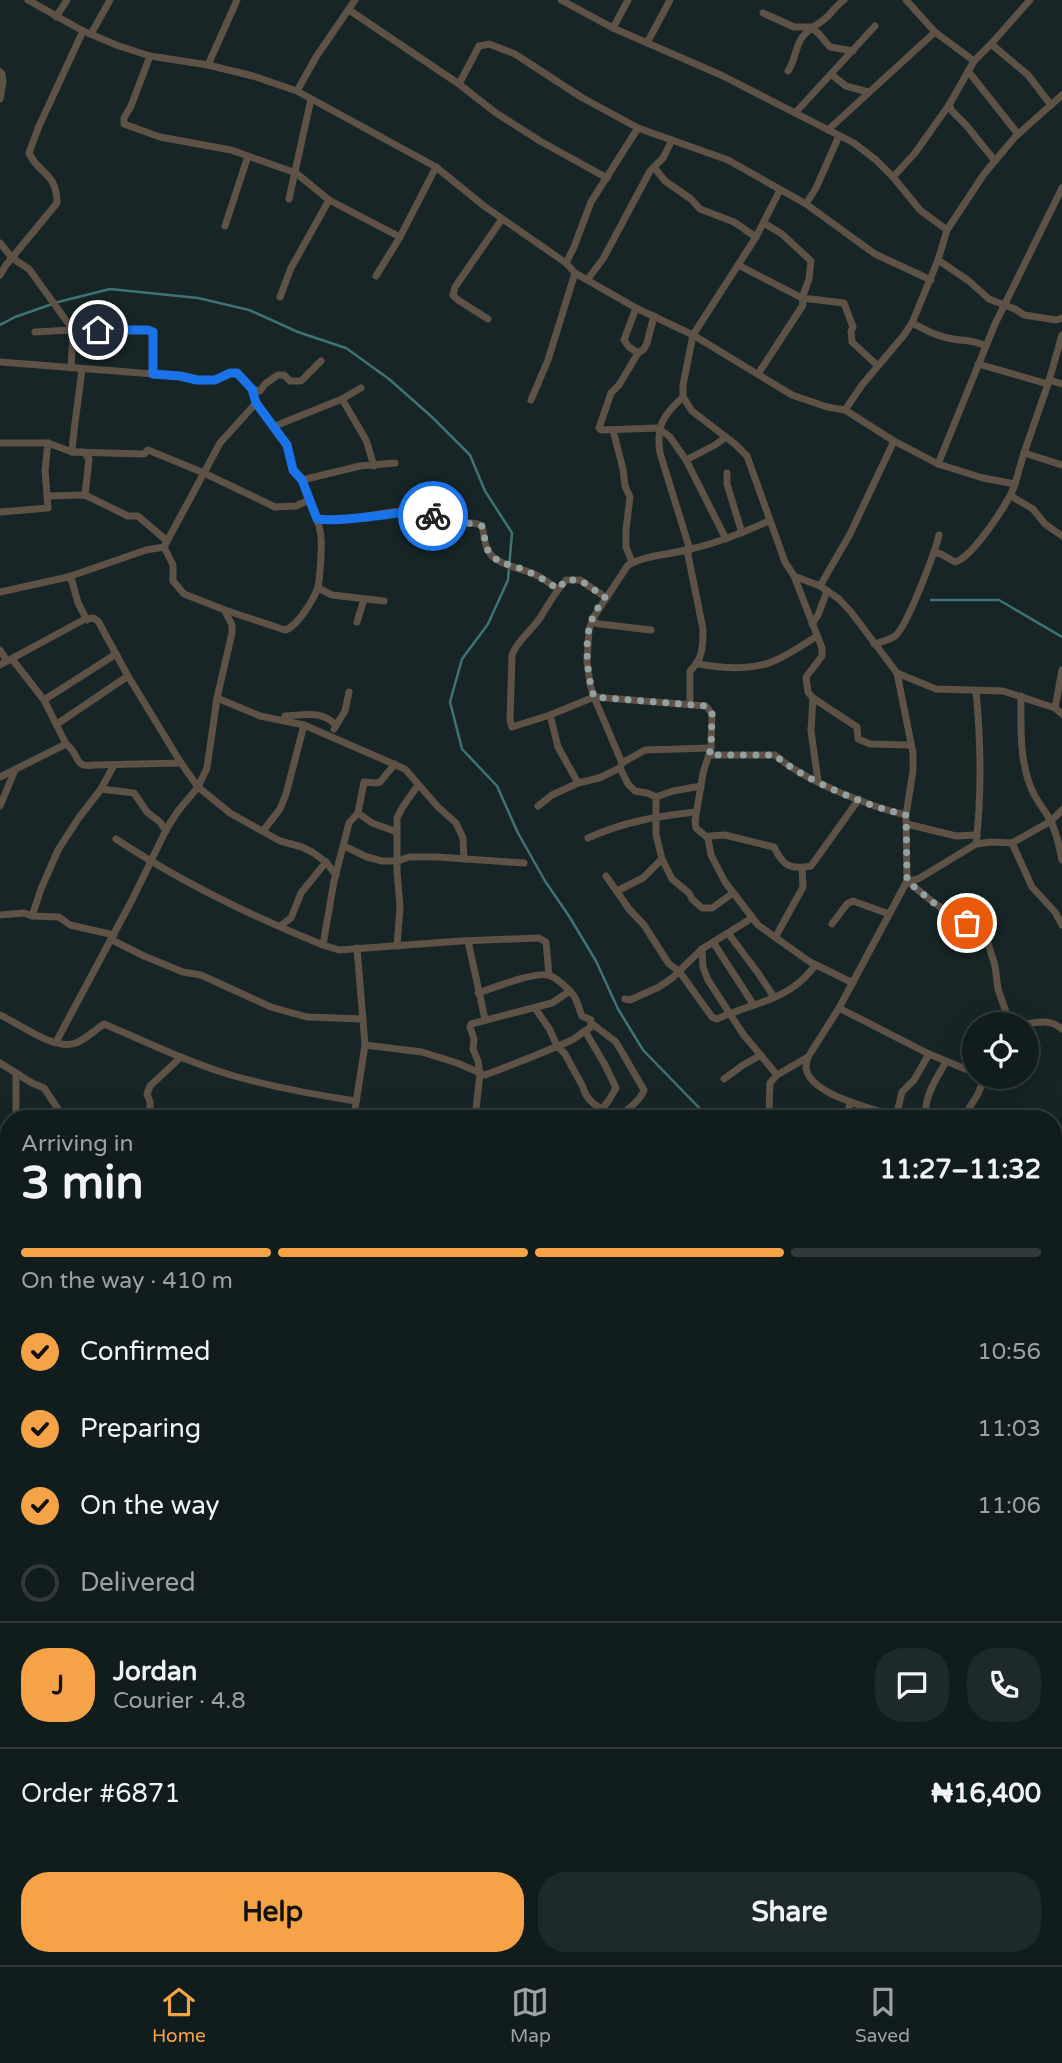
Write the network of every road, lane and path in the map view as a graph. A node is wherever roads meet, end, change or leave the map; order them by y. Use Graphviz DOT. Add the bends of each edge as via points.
graph roads {
  1 [pos="28,0"];
  2 [pos="67,0"];
  3 [pos="110,0"];
  4 [pos="237,0"];
  5 [pos="355,0"];
  6 [pos="561,0"];
  7 [pos="628,0"];
  8 [pos="670,0"];
  9 [pos="844,0"];
  10 [pos="906,0"];
  11 [pos="1030,0"];
  12 [pos="576,3"];
  13 [pos="349,10"];
  14 [pos="763,13"];
  15 [pos="56,17"];
  16 [pos="818,22"];
  17 [pos="875,26"];
  18 [pos="811,27"];
  19 [pos="613,28"];
  20 [pos="83,31"];
  21 [pos="935,32"];
  22 [pos="91,34"];
  23 [pos="820,34"];
  24 [pos="647,43"];
  25 [pos="991,44"];
  26 [pos="853,51"];
  27 [pos="150,55"];
  28 [pos="974,61"];
  29 [pos="208,65"];
  30 [pos="788,71"];
  31 [pos="968,71"];
  32 [pos="0,72"];
  33 [pos="832,75"];
  34 [pos="459,83"];
  35 [pos="297,91"];
  36 [pos="868,92"];
  37 [pos="1062,95"];
  38 [pos="0,99"];
  39 [pos="311,99"];
  40 [pos="949,105"];
  41 [pos="1051,105"];
  42 [pos="795,113"];
  43 [pos="638,128"];
  44 [pos="828,130"];
  45 [pos="1018,134"];
  46 [pos="839,135"];
  47 [pos="672,140"];
  48 [pos="248,156"];
  49 [pos="995,161"];
  50 [pos="436,167"];
  51 [pos="654,167"];
  52 [pos="296,173"];
  53 [pos="893,177"];
  54 [pos="607,178"];
  55 [pos="1062,188"];
  56 [pos="780,190"];
  57 [pos="289,199"];
  58 [pos="329,200"];
  59 [pos="806,204"];
  60 [pos="502,219"];
  61 [pos="764,223"];
  62 [pos="225,226"];
  63 [pos="947,230"];
  64 [pos="400,237"];
  65 [pos="756,237"];
  66 [pos="0,243"];
  67 [pos="12,258"];
  68 [pos="938,260"];
  69 [pos="566,263"];
  70 [pos="738,265"];
  71 [pos="575,274"];
  72 [pos="0,275"];
  73 [pos="376,276"];
  74 [pos="587,280"];
  75 [pos="931,280"];
  76 [pos="280,298"];
  77 [pos="802,298"];
  78 [pos="1003,305"];
  79 [pos="636,308"];
  80 [pos="654,316"];
  81 [pos="1062,318"];
  82 [pos="488,319"];
  83 [pos="912,323"];
  84 [pos="73,330"];
  85 [pos="34,332"];
  86 [pos="694,335"];
  87 [pos="1062,335"];
  88 [pos="986,346"];
  89 [pos="638,353"];
  90 [pos="321,361"];
  91 [pos="0,362"];
  92 [pos="978,364"];
  93 [pos="877,365"];
  94 [pos="71,368"];
  95 [pos="82,369"];
  96 [pos="153,374"];
  97 [pos="758,374"];
  98 [pos="1049,382"];
  99 [pos="1062,384"];
  100 [pos="361,388"];
  101 [pos="252,389"];
  102 [pos="683,397"];
  103 [pos="342,399"];
  104 [pos="531,400"];
  105 [pos="256,403"];
  106 [pos="845,410"];
  107 [pos="275,426"];
  108 [pos="659,428"];
  109 [pos="612,430"];
  110 [pos="726,437"];
  111 [pos="894,442"];
  112 [pos="0,443"];
  113 [pos="48,443"];
  114 [pos="72,452"];
  115 [pos="1024,453"];
  116 [pos="686,460"];
  117 [pos="395,464"];
  118 [pos="938,464"];
  119 [pos="374,466"];
  120 [pos="1062,466"];
  121 [pos="204,473"];
  122 [pos="727,473"];
  123 [pos="302,480"];
  124 [pos="1015,484"];
  125 [pos="85,495"];
  126 [pos="47,496"];
  127 [pos="1012,496"];
  128 [pos="309,500"];
  129 [pos="0,512"];
  130 [pos="317,519"];
  131 [pos="769,521"];
  132 [pos="742,533"];
  133 [pos="939,535"];
  134 [pos="1062,536"];
  135 [pos="726,539"];
  136 [pos="166,544"];
  137 [pos="689,550"];
  138 [pos="935,553"];
  139 [pos="632,562"];
  140 [pos="794,576"];
  141 [pos="68,577"];
  142 [pos="318,587"];
  143 [pos="823,588"];
  144 [pos="558,589"];
  145 [pos="0,592"];
  146 [pos="605,597"];
  147 [pos="364,598"];
  148 [pos="384,601"];
  149 [pos="225,610"];
  150 [pos="593,618"];
  151 [pos="87,620"];
  152 [pos="357,622"];
  153 [pos="812,624"];
  154 [pos="651,630"];
  155 [pos="817,636"];
  156 [pos="874,644"];
  157 [pos="0,650"];
  158 [pos="116,654"];
  159 [pos="6,661"];
  160 [pos="698,664"];
  161 [pos="1062,670"];
  162 [pos="897,673"];
  163 [pos="128,676"];
  164 [pos="976,691"];
  165 [pos="349,692"];
  166 [pos="1021,696"];
  167 [pos="594,697"];
  168 [pos="216,698"];
  169 [pos="813,698"];
  170 [pos="44,700"];
  171 [pos="690,704"];
  172 [pos="1055,708"];
  173 [pos="1062,714"];
  174 [pos="550,715"];
  175 [pos="274,718"];
  176 [pos="57,724"];
  177 [pos="304,724"];
  178 [pos="336,725"];
  179 [pos="331,736"];
  180 [pos="66,744"];
  181 [pos="911,745"];
  182 [pos="710,752"];
  183 [pos="181,762"];
  184 [pos="395,764"];
  185 [pos="114,765"];
  186 [pos="621,765"];
  187 [pos="15,770"];
  188 [pos="0,778"];
  189 [pos="818,781"];
  190 [pos="578,783"];
  191 [pos="9,785"];
  192 [pos="418,785"];
  193 [pos="701,786"];
  194 [pos="198,787"];
  195 [pos="101,789"];
  196 [pos="656,797"];
  197 [pos="859,799"];
  198 [pos="0,806"];
  199 [pos="538,806"];
  200 [pos="1062,810"];
  201 [pos="358,813"];
  202 [pos="696,813"];
  203 [pos="906,815"];
  204 [pos="657,816"];
  205 [pos="1051,821"];
  206 [pos="907,824"];
  207 [pos="166,831"];
  208 [pos="263,831"];
  209 [pos="397,832"];
  210 [pos="977,835"];
  211 [pos="588,838"];
  212 [pos="708,838"];
  213 [pos="116,839"];
  214 [pos="1012,843"];
  215 [pos="976,844"];
  216 [pos="344,846"];
  217 [pos="464,859"];
  218 [pos="662,859"];
  219 [pos="1062,860"];
  220 [pos="398,861"];
  221 [pos="151,862"];
  222 [pos="326,862"];
  223 [pos="524,863"];
  224 [pos="802,867"];
  225 [pos="336,875"];
  226 [pos="606,876"];
  227 [pos="907,881"];
  228 [pos="617,891"];
  229 [pos="733,893"];
  230 [pos="889,914"];
  231 [pos="0,915"];
  232 [pos="32,916"];
  233 [pos="752,918"];
  234 [pos="832,924"];
  235 [pos="1062,925"];
  236 [pos="280,926"];
  237 [pos="728,933"];
  238 [pos="776,936"];
  239 [pos="113,937"];
  240 [pos="468,941"];
  241 [pos="713,942"];
  242 [pos="323,946"];
  243 [pos="397,946"];
  244 [pos="357,948"];
  245 [pos="702,949"];
  246 [pos="816,965"];
  247 [pos="679,971"];
  248 [pos="549,975"];
  249 [pos="853,983"];
  250 [pos="570,991"];
  251 [pos="478,993"];
  252 [pos="774,997"];
  253 [pos="625,999"];
  254 [pos="753,1004"];
  255 [pos="536,1008"];
  256 [pos="839,1008"];
  257 [pos="1006,1012"];
  258 [pos="729,1013"];
  259 [pos="0,1015"];
  260 [pos="363,1019"];
  261 [pos="485,1019"];
  262 [pos="1039,1022"];
  263 [pos="591,1023"];
  264 [pos="1061,1027"];
  265 [pos="584,1031"];
  266 [pos="56,1042"];
  267 [pos="365,1045"];
  268 [pos="557,1046"];
  269 [pos="929,1054"];
  270 [pos="761,1055"];
  271 [pos="181,1057"];
  272 [pos="808,1057"];
  273 [pos="946,1062"];
  274 [pos="0,1063"];
  275 [pos="962,1068"];
  276 [pos="16,1073"];
  277 [pos="480,1074"];
  278 [pos="777,1075"];
  279 [pos="724,1079"];
  280 [pos="980,1089"];
  281 [pos="356,1101"];
  282 [pos="851,1103"];
  283 [pos="601,1109"];
  284 [pos="16,1110"];
  285 [pos="59,1110"];
  286 [pos="150,1110"];
  287 [pos="353,1110"];
  288 [pos="476,1110"];
  289 [pos="627,1110"];
  290 [pos="769,1110"];
  291 [pos="848,1110"];
  292 [pos="873,1110"];
  293 [pos="897,1110"];
  294 [pos="926,1110"];
  295 [pos="968,1110"];
  1 -- 15 [label="street"];
  2 -- 15 [label="street"];
  3 -- 22 [label="street"];
  4 -- 29 [label="street"];
  5 -- 13 [label="street"];
  6 -- 12 [label="street"];
  7 -- 19 [label="street"];
  8 -- 24 [label="street"];
  9 -- 16 [label="street"];
  10 -- 21 [label="street"];
  11 -- 25 [label="street"];
  12 -- 19 [label="street"];
  13 -- 34 [label="street"];
  13 -- 35 [label="street"];
  14 -- 18 [label="street" via="794,27"];
  15 -- 20 [label="street"];
  16 -- 18 [label="street"];
  16 -- 23 [label="street"];
  17 -- 26 [label="street"];
  18 -- 23 [label="street"];
  18 -- 30 [label="street"];
  19 -- 24 [label="street"];
  20 -- 22 [label="street"];
  20 -- 67 [label="street" via="29,153 57,188 57,203"];
  21 -- 28 [label="street"];
  21 -- 36 [label="street"];
  22 -- 27 [label="street"];
  23 -- 26 [label="street" via="830,47"];
  24 -- 42 [label="street"];
  25 -- 28 [label="street"];
  25 -- 41 [label="street" via="1028,75"];
  26 -- 33 [label="street"];
  27 -- 29 [label="street"];
  27 -- 48 [label="street" via="124,124 160,137"];
  28 -- 31 [label="street"];
  29 -- 35 [label="street"];
  31 -- 40 [label="street"];
  31 -- 45 [label="street"];
  32 -- 38 [label="street" via="4,82"];
  33 -- 36 [label="street" via="846,86"];
  33 -- 42 [label="street"];
  34 -- 43 [label="street" via="479,46 489,44 515,54"];
  34 -- 54 [label="street" via="496,113"];
  35 -- 39 [label="street"];
  36 -- 44 [label="street"];
  37 -- 41 [label="street"];
  39 -- 50 [label="street"];
  39 -- 52 [label="street"];
  40 -- 49 [label="street"];
  40 -- 53 [label="street"];
  41 -- 45 [label="street"];
  42 -- 44 [label="street"];
  43 -- 47 [label="street"];
  43 -- 54 [label="street"];
  44 -- 46 [label="street"];
  45 -- 49 [label="street"];
  46 -- 53 [label="street"];
  46 -- 59 [label="street"];
  47 -- 51 [label="street"];
  47 -- 56 [label="street" via="728,160"];
  48 -- 52 [label="street"];
  48 -- 62 [label="street"];
  49 -- 63 [label="street"];
  50 -- 60 [label="street"];
  50 -- 64 [label="street"];
  51 -- 65 [label="street" via="700,209 734,222"];
  51 -- 74 [label="street"];
  52 -- 57 [label="street"];
  52 -- 58 [label="street"];
  53 -- 63 [label="street" via="920,210"];
  54 -- 69 [label="street" via="587,208"];
  55 -- 78 [label="street"];
  56 -- 59 [label="street"];
  56 -- 61 [label="street"];
  58 -- 64 [label="street"];
  58 -- 76 [label="street" via="291,268"];
  59 -- 75 [label="street" via="875,254"];
  60 -- 69 [label="street"];
  60 -- 82 [label="street" via="453,295"];
  61 -- 65 [label="street"];
  61 -- 77 [label="street" via="811,261"];
  63 -- 68 [label="street"];
  64 -- 73 [label="street"];
  65 -- 70 [label="street"];
  66 -- 67 [label="street"];
  67 -- 72 [label="street"];
  67 -- 84 [label="street" via="29,269"];
  68 -- 75 [label="street"];
  68 -- 78 [label="street"];
  69 -- 71 [label="street"];
  70 -- 77 [label="street"];
  70 -- 86 [label="street"];
  71 -- 74 [label="street"];
  71 -- 104 [label="street"];
  74 -- 79 [label="street"];
  75 -- 83 [label="street"];
  77 -- 93 [label="street" via="844,303 853,327 852,342"];
  77 -- 97 [label="street" via="803,304"];
  78 -- 81 [label="street" via="1024,316"];
  78 -- 88 [label="street"];
  79 -- 80 [label="street"];
  79 -- 89 [label="street" via="624,340"];
  80 -- 86 [label="street"];
  80 -- 89 [label="street" via="644,349"];
  83 -- 88 [label="street" via="950,339"];
  83 -- 93 [label="street"];
  84 -- 85 [label="street"];
  84 -- 94 [label="street"];
  84 -- 96 [label="street" via="151,331"];
  86 -- 97 [label="street"];
  86 -- 102 [label="street"];
  87 -- 98 [label="street"];
  88 -- 92 [label="street"];
  89 -- 109 [label="street" via="611,393 600,422 601,430"];
  90 -- 101 [label="street" via="301,381 278,375 260,391"];
  91 -- 94 [label="street"];
  92 -- 98 [label="street"];
  92 -- 118 [label="street"];
  93 -- 106 [label="street"];
  94 -- 95 [label="street"];
  95 -- 96 [label="street"];
  95 -- 114 [label="street"];
  96 -- 101 [label="street" via="215,380 237,373"];
  97 -- 106 [label="street" via="792,395"];
  98 -- 99 [label="street"];
  98 -- 115 [label="street"];
  100 -- 103 [label="street"];
  101 -- 105 [label="street"];
  102 -- 108 [label="street"];
  102 -- 110 [label="street" via="692,411"];
  103 -- 107 [label="street"];
  103 -- 119 [label="street" via="366,440"];
  105 -- 107 [label="street"];
  105 -- 121 [label="street" via="220,443"];
  106 -- 111 [label="street"];
  107 -- 123 [label="street" via="287,445 293,470"];
  108 -- 109 [label="street"];
  108 -- 116 [label="street"];
  108 -- 137 [label="street" via="660,453"];
  109 -- 139 [label="street" via="630,497 626,547"];
  110 -- 116 [label="street"];
  110 -- 131 [label="street" via="747,456"];
  111 -- 118 [label="street"];
  111 -- 143 [label="street"];
  112 -- 113 [label="street"];
  113 -- 114 [label="street"];
  113 -- 126 [label="street"];
  114 -- 121 [label="street" via="144,454 148,450"];
  114 -- 125 [label="street" via="84,452 89,458"];
  115 -- 120 [label="street"];
  115 -- 124 [label="street"];
  116 -- 135 [label="street"];
  117 -- 119 [label="street"];
  118 -- 124 [label="street"];
  119 -- 123 [label="street"];
  121 -- 128 [label="street" via="275,507"];
  121 -- 136 [label="street"];
  122 -- 132 [label="street"];
  123 -- 128 [label="street"];
  124 -- 127 [label="street"];
  125 -- 126 [label="street"];
  125 -- 136 [label="street" via="128,516 138,516"];
  126 -- 129 [label="street" via="48,508"];
  127 -- 134 [label="street"];
  127 -- 138 [label="street" via="962,560 955,562"];
  128 -- 130 [label="street"];
  130 -- 142 [label="street" via="321,537"];
  130 -- 144 [label="street" via="412,510 441,520 478,524 491,555"];
  131 -- 132 [label="street"];
  131 -- 140 [label="street"];
  132 -- 135 [label="street"];
  133 -- 138 [label="street"];
  135 -- 137 [label="street"];
  136 -- 141 [label="street"];
  136 -- 149 [label="street" via="177,587"];
  137 -- 139 [label="street"];
  137 -- 160 [label="street" via="703,629"];
  138 -- 156 [label="street" via="897,635"];
  139 -- 146 [label="street"];
  140 -- 143 [label="street"];
  140 -- 153 [label="street"];
  141 -- 145 [label="street"];
  141 -- 151 [label="street"];
  142 -- 147 [label="street" via="332,595"];
  142 -- 149 [label="street" via="290,629"];
  143 -- 153 [label="street"];
  143 -- 156 [label="street" via="851,612"];
  144 -- 146 [label="street" via="566,580 580,580"];
  144 -- 174 [label="street" via="512,655 512,727"];
  146 -- 150 [label="street"];
  147 -- 148 [label="street"];
  147 -- 152 [label="street"];
  149 -- 168 [label="street" via="232,633"];
  150 -- 154 [label="street" via="595,623"];
  150 -- 167 [label="street" via="587,662"];
  151 -- 158 [label="street" via="97,621"];
  151 -- 159 [label="street"];
  153 -- 155 [label="street"];
  155 -- 160 [label="street" via="772,662 747,667"];
  155 -- 169 [label="street" via="822,656 806,677"];
  156 -- 162 [label="street"];
  157 -- 159 [label="street"];
  158 -- 163 [label="street"];
  158 -- 170 [label="street"];
  159 -- 170 [label="street"];
  160 -- 171 [label="street" via="690,671"];
  161 -- 172 [label="street"];
  162 -- 164 [label="street" via="936,689"];
  162 -- 181 [label="street"];
  163 -- 176 [label="street"];
  163 -- 183 [label="street"];
  164 -- 166 [label="street"];
  164 -- 210 [label="street" via="981,740"];
  165 -- 178 [label="street"];
  166 -- 172 [label="street"];
  166 -- 205 [label="street" via="1025,765 1032,789"];
  167 -- 171 [label="street"];
  167 -- 174 [label="street"];
  167 -- 186 [label="street"];
  168 -- 175 [label="street"];
  168 -- 194 [label="street" via="211,749"];
  169 -- 181 [label="street" via="857,727 858,739 870,744"];
  169 -- 189 [label="street" via="811,731"];
  170 -- 176 [label="street"];
  171 -- 182 [label="street" via="706,706 712,714"];
  172 -- 173 [label="street"];
  174 -- 190 [label="street" via="558,747"];
  175 -- 177 [label="street"];
  175 -- 178 [label="street" via="320,714"];
  176 -- 180 [label="street"];
  177 -- 179 [label="street"];
  177 -- 208 [label="street" via="280,809"];
  178 -- 179 [label="street"];
  179 -- 184 [label="street"];
  180 -- 185 [label="street" via="85,767"];
  180 -- 187 [label="street"];
  181 -- 203 [label="street" via="913,771"];
  182 -- 186 [label="street" via="645,750"];
  182 -- 189 [label="street" via="775,755 789,768"];
  182 -- 193 [label="street"];
  183 -- 185 [label="street"];
  183 -- 194 [label="street"];
  184 -- 192 [label="street"];
  184 -- 201 [label="street" via="380,782 364,782"];
  185 -- 195 [label="street"];
  186 -- 190 [label="street"];
  186 -- 196 [label="street" via="635,791"];
  187 -- 188 [label="street"];
  187 -- 191 [label="street"];
  188 -- 191 [label="street"];
  189 -- 197 [label="street"];
  190 -- 199 [label="street"];
  191 -- 198 [label="street"];
  192 -- 209 [label="street" via="401,808"];
  192 -- 217 [label="street" via="456,823 463,838"];
  193 -- 196 [label="street"];
  193 -- 202 [label="street"];
  194 -- 207 [label="street"];
  194 -- 208 [label="street" via="230,813"];
  195 -- 207 [label="street" via="134,793"];
  195 -- 232 [label="street" via="58,850"];
  196 -- 204 [label="street"];
  197 -- 203 [label="street"];
  197 -- 224 [label="street" via="811,866"];
  200 -- 205 [label="street"];
  201 -- 209 [label="street" via="372,824"];
  201 -- 216 [label="street" via="349,823"];
  202 -- 204 [label="street"];
  202 -- 212 [label="street" via="696,828"];
  203 -- 206 [label="street"];
  204 -- 211 [label="street"];
  204 -- 218 [label="street"];
  205 -- 214 [label="street"];
  205 -- 219 [label="street"];
  206 -- 210 [label="street" via="956,836"];
  206 -- 227 [label="street"];
  207 -- 221 [label="street"];
  208 -- 222 [label="street"];
  209 -- 220 [label="street"];
  210 -- 215 [label="street"];
  212 -- 224 [label="street" via="725,835 774,846 782,862"];
  212 -- 229 [label="street" via="711,855"];
  213 -- 221 [label="street"];
  214 -- 215 [label="street"];
  214 -- 235 [label="street" via="1032,887"];
  215 -- 227 [label="street"];
  216 -- 220 [label="street" via="367,857"];
  216 -- 225 [label="street"];
  217 -- 220 [label="street" via="409,857"];
  217 -- 223 [label="street"];
  218 -- 228 [label="street" via="643,878"];
  218 -- 229 [label="street" via="672,879 702,908 712,908"];
  220 -- 243 [label="street"];
  221 -- 236 [label="street"];
  221 -- 239 [label="street"];
  222 -- 225 [label="street"];
  222 -- 236 [label="street" via="302,893 291,918"];
  224 -- 238 [label="street" via="803,887"];
  225 -- 242 [label="street"];
  226 -- 228 [label="street"];
  227 -- 230 [label="street"];
  227 -- 257 [label="street" via="982,934"];
  228 -- 247 [label="street" via="669,964"];
  229 -- 233 [label="street"];
  230 -- 234 [label="street" via="853,901"];
  230 -- 249 [label="street"];
  231 -- 232 [label="street"];
  232 -- 239 [label="street" via="59,917 70,925"];
  233 -- 237 [label="street"];
  233 -- 238 [label="street"];
  236 -- 242 [label="street"];
  237 -- 241 [label="street"];
  237 -- 252 [label="street"];
  238 -- 246 [label="street"];
  239 -- 260 [label="street" via="144,957 201,975 271,1007 307,1017"];
  239 -- 266 [label="street"];
  240 -- 243 [label="street"];
  240 -- 248 [label="street" via="539,938 546,942"];
  240 -- 251 [label="street"];
  241 -- 245 [label="street"];
  241 -- 254 [label="street"];
  242 -- 244 [label="street"];
  243 -- 244 [label="street"];
  244 -- 260 [label="street"];
  245 -- 247 [label="street"];
  245 -- 258 [label="street" via="708,980"];
  246 -- 249 [label="street"];
  246 -- 252 [label="street" via="796,986"];
  247 -- 253 [label="street" via="659,987"];
  247 -- 258 [label="street" via="712,1017"];
  248 -- 250 [label="street"];
  248 -- 251 [label="street" via="517,979"];
  249 -- 256 [label="street"];
  250 -- 255 [label="street"];
  250 -- 263 [label="street" via="580,1013"];
  251 -- 261 [label="street"];
  252 -- 254 [label="street"];
  254 -- 258 [label="street"];
  255 -- 261 [label="street"];
  255 -- 268 [label="street"];
  256 -- 269 [label="street"];
  256 -- 272 [label="street"];
  258 -- 270 [label="street"];
  259 -- 266 [label="street"];
  260 -- 267 [label="street"];
  261 -- 277 [label="street" via="470,1027"];
  262 -- 264 [label="street"];
  263 -- 265 [label="street"];
  263 -- 289 [label="street" via="616,1042 644,1090"];
  265 -- 268 [label="street"];
  265 -- 283 [label="street" via="616,1088"];
  266 -- 271 [label="street" via="74,1044 104,1024"];
  267 -- 277 [label="street" via="422,1052"];
  267 -- 281 [label="street"];
  268 -- 277 [label="street"];
  268 -- 283 [label="street" via="586,1096"];
  269 -- 273 [label="street"];
  269 -- 293 [label="street" via="902,1092"];
  270 -- 278 [label="street"];
  270 -- 279 [label="street"];
  271 -- 281 [label="street" via="233,1076"];
  271 -- 286 [label="street" via="150,1086"];
  272 -- 278 [label="street"];
  272 -- 282 [label="street" via="806,1069 814,1082"];
  273 -- 275 [label="street"];
  273 -- 294 [label="street"];
  274 -- 276 [label="street"];
  276 -- 284 [label="street"];
  276 -- 285 [label="street" via="44,1088"];
  277 -- 288 [label="street"];
  278 -- 290 [label="street" via="770,1083"];
  280 -- 295 [label="street"];
  281 -- 287 [label="street"];
  282 -- 291 [label="street"];
  282 -- 292 [label="street"];
}
